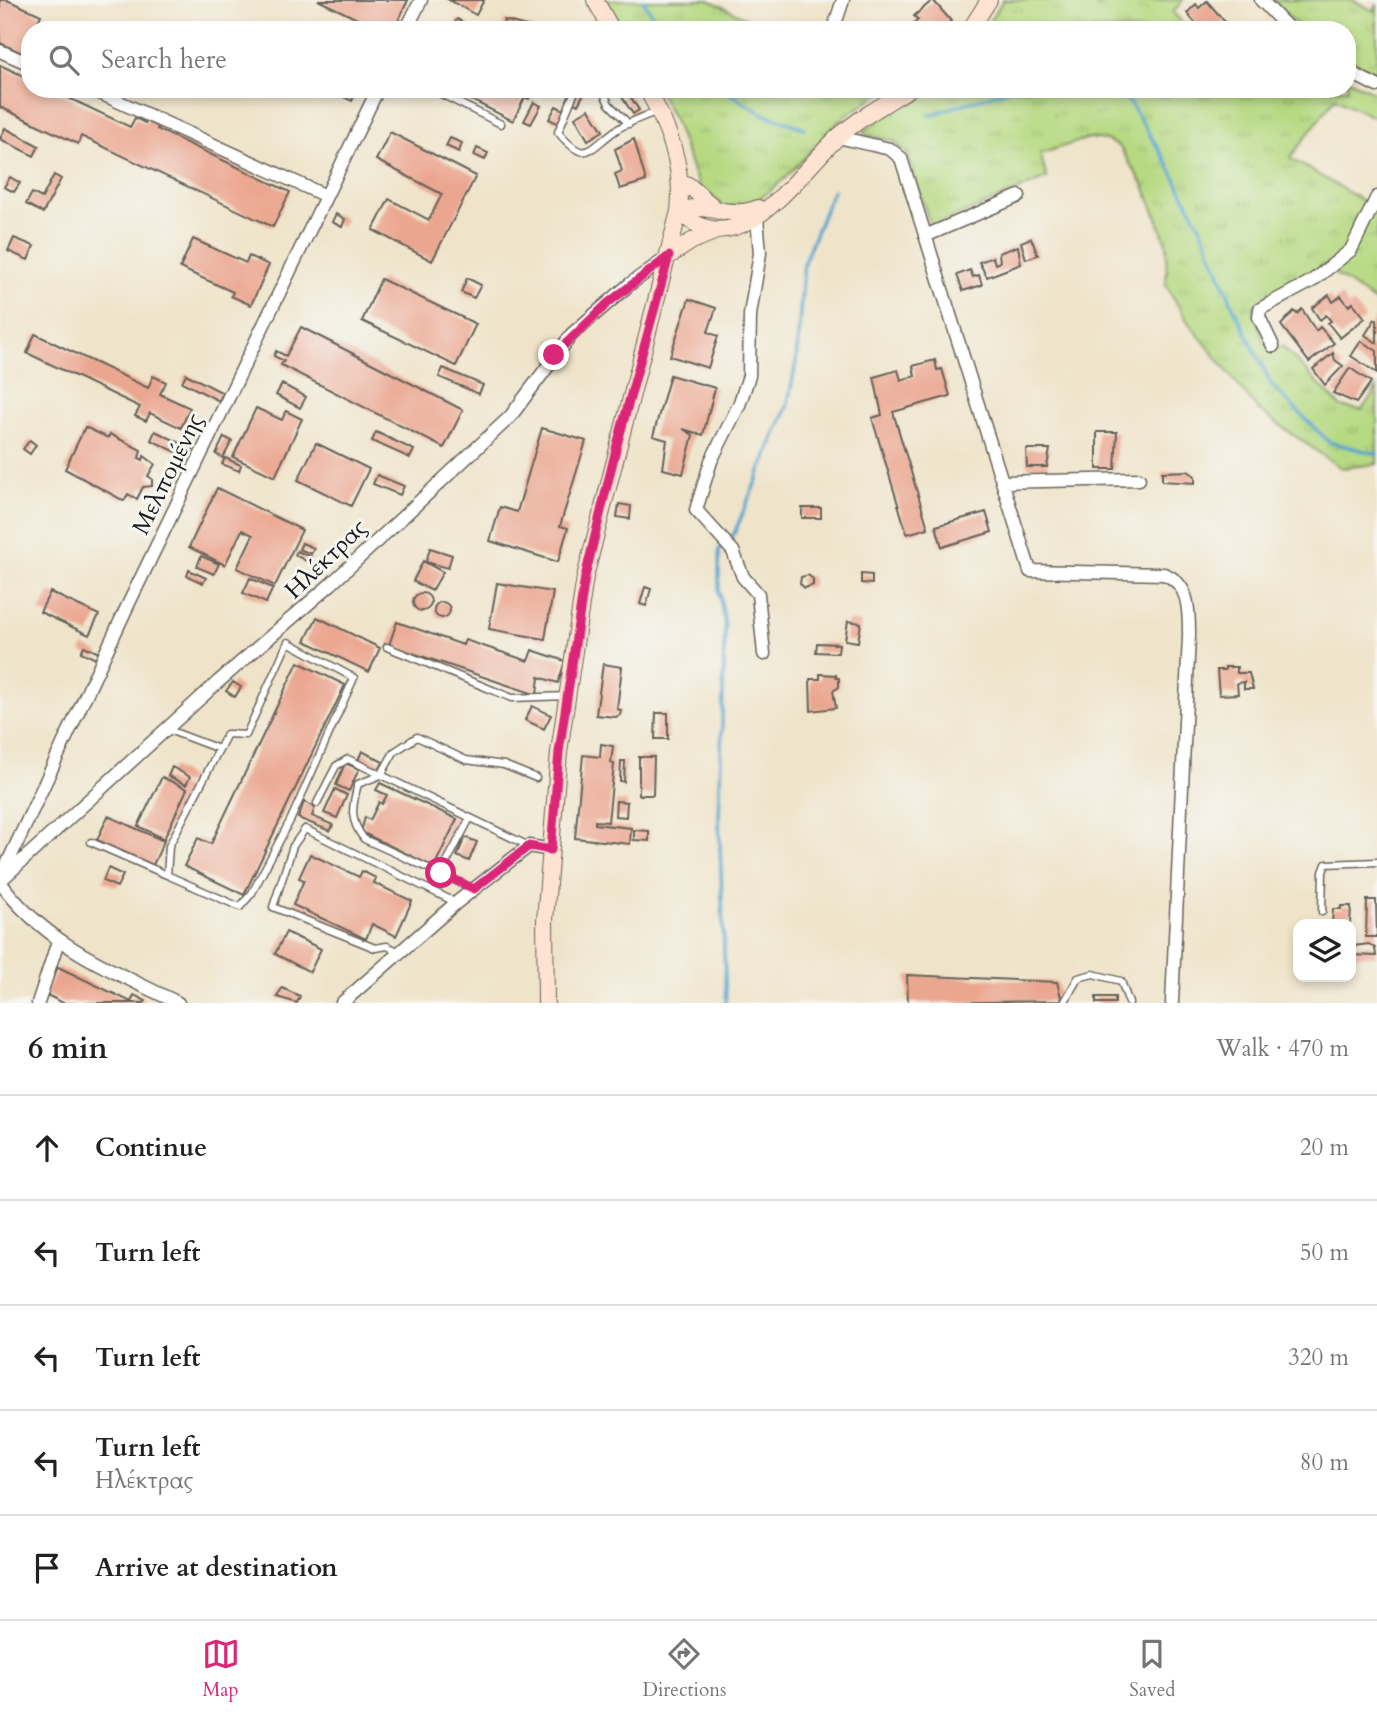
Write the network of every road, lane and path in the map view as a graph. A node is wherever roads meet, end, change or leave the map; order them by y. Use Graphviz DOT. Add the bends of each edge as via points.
graph roads {
  1 [pos="421,0"];
  2 [pos="595,0"];
  3 [pos="844,0"];
  4 [pos="989,0"];
  5 [pos="1261,0"];
  6 [pos="410,21"];
  7 [pos="607,21"];
  8 [pos="836,21"];
  9 [pos="976,21"];
  10 [pos="1281,21"];
  11 [pos="0,51"];
  12 [pos="21,60"];
  13 [pos="1356,76"];
  14 [pos="1377,86"];
  15 [pos="111,98"];
  16 [pos="374,98"];
  17 [pos="449,98"];
  18 [pos="572,98"];
  19 [pos="606,98"];
  20 [pos="651,98"];
  21 [pos="896,98"];
  22 [pos="659,111"];
  23 [pos="501,124"];
  24 [pos="629,124"];
  25 [pos="838,137"];
  26 [pos="681,182"];
  27 [pos="326,196"];
  28 [pos="780,196"];
  29 [pos="1020,196"];
  30 [pos="1377,197"];
  31 [pos="679,211"];
  32 [pos="720,212"];
  33 [pos="757,218"];
  34 [pos="719,230"];
  35 [pos="925,236"];
  36 [pos="669,256"];
  37 [pos="1273,346"];
  38 [pos="1139,480"];
  39 [pos="1002,482"];
  40 [pos="387,647"];
  41 [pos="764,654"];
  42 [pos="569,696"];
  43 [pos="166,729"];
  44 [pos="219,749"];
  45 [pos="381,775"];
  46 [pos="536,778"];
  47 [pos="317,803"];
  48 [pos="470,817"];
  49 [pos="91,842"];
  50 [pos="529,846"];
  51 [pos="551,850"];
  52 [pos="1377,862"];
  53 [pos="441,873"];
  54 [pos="167,875"];
  55 [pos="0,881"];
  56 [pos="474,889"];
  57 [pos="456,903"];
  58 [pos="1322,912"];
  59 [pos="58,941"];
  60 [pos="401,953"];
  61 [pos="38,1003"];
  62 [pos="178,1003"];
  63 [pos="342,1003"];
  64 [pos="546,1003"];
  65 [pos="1064,1003"];
  66 [pos="1129,1003"];
  67 [pos="1172,1003"];
  1 -- 6 [label="street"];
  2 -- 7 [label="main road"];
  3 -- 8 [label="street"];
  4 -- 9 [label="main road"];
  5 -- 10 [label="street"];
  11 -- 12 [label="street"];
  13 -- 14 [label="street"];
  15 -- 27 [label="street"];
  16 -- 27 [label="street, Μελπομένης"];
  17 -- 23 [label="lane"];
  18 -- 24 [label="lane" via="558,132 571,147 586,152 598,148"];
  19 -- 24 [label="lane"];
  20 -- 22 [label="main road"];
  21 -- 25 [label="main road"];
  22 -- 24 [label="lane"];
  22 -- 26 [label="main road"];
  25 -- 28 [label="main road"];
  25 -- 35 [label="street" via="896,152"];
  26 -- 31 [label="main road"];
  26 -- 32 [label="main road"];
  27 -- 55 [label="street, Μελπομένης"];
  28 -- 32 [label="main road" via="749,212"];
  28 -- 33 [label="main road"];
  29 -- 35 [label="street"];
  30 -- 37 [label="street" via="1351,250 1312,281 1259,309"];
  31 -- 32 [label="main road"];
  31 -- 34 [label="main road"];
  31 -- 36 [label="main road"];
  33 -- 34 [label="main road"];
  33 -- 41 [label="street" via="760,253 750,315 749,376 710,461 696,510 733,551 743,577 758,594"];
  34 -- 36 [label="main road"];
  35 -- 39 [label="street"];
  36 -- 42 [label="main road" via="595,531"];
  36 -- 43 [label="street, Ηλέκτρας" via="572,334 510,416 287,625"];
  38 -- 39 [label="street"];
  39 -- 67 [label="street" via="1030,571 1164,574 1181,584 1185,594 1189,636"];
  40 -- 42 [label="lane" via="512,698"];
  42 -- 51 [label="main road"];
  43 -- 44 [label="lane"];
  43 -- 55 [label="street, Ηλέκτρας"];
  44 -- 54 [label="lane" via="169,846"];
  44 -- 54 [label="lane" via="227,734 246,735 288,642 354,678 291,819 240,907"];
  45 -- 46 [label="lane" via="394,752 417,737 466,760 504,765"];
  45 -- 47 [label="lane" via="348,759 336,766"];
  45 -- 48 [label="lane"];
  45 -- 53 [label="lane" via="358,784 352,809 355,827 364,839"];
  48 -- 50 [label="lane"];
  48 -- 53 [label="lane"];
  49 -- 54 [label="lane"];
  50 -- 51 [label="street"];
  50 -- 56 [label="street"];
  51 -- 64 [label="main road" via="545,920"];
  52 -- 58 [label="lane" via="1326,864"];
  53 -- 56 [label="lane"];
  55 -- 59 [label="street" via="23,911"];
  56 -- 57 [label="street"];
  57 -- 60 [label="street"];
  57 -- 60 [label="lane" via="305,829 293,846 273,906 375,948 387,946"];
  59 -- 61 [label="street"];
  59 -- 62 [label="street"];
  60 -- 63 [label="street"];
  65 -- 66 [label="lane" via="1077,978 1093,974 1121,981"];
}
